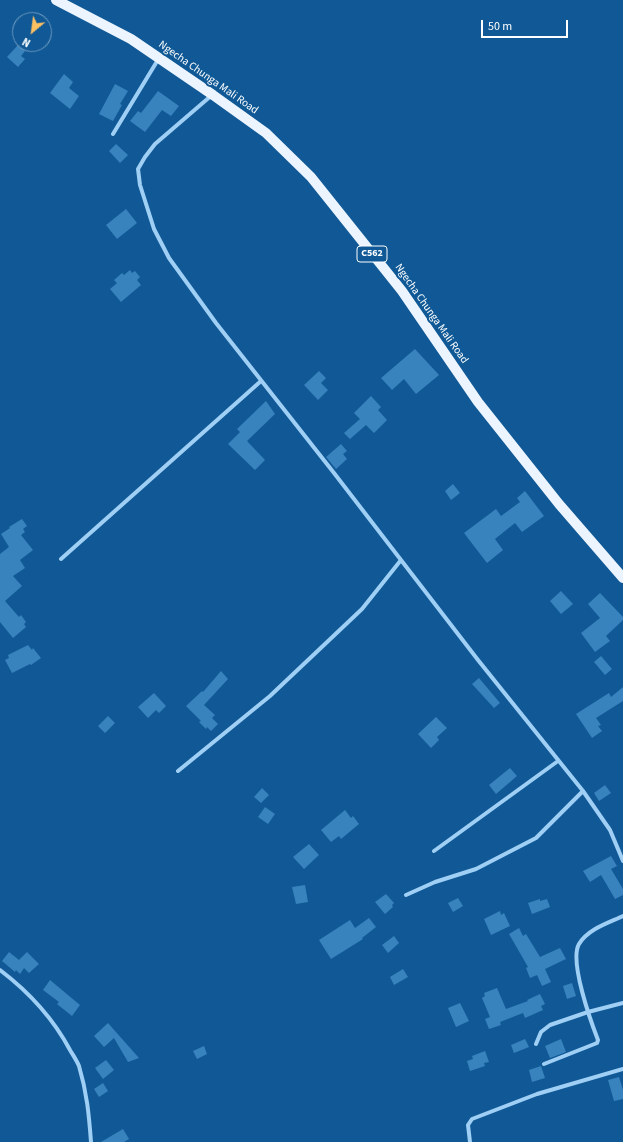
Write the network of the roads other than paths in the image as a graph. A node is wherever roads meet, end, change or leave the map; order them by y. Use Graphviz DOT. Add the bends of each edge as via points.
graph roads {
  1 [pos="56,0"];
  2 [pos="159,58"];
  3 [pos="213,95"];
  4 [pos="113,134"];
  5 [pos="261,380"];
  6 [pos="61,559"];
  7 [pos="401,560"];
  8 [pos="623,578"];
  9 [pos="558,761"];
  10 [pos="178,771"];
  11 [pos="583,791"];
  12 [pos="434,851"];
  13 [pos="623,861"];
  14 [pos="406,895"];
  15 [pos="623,916"];
  16 [pos="0,970"];
  17 [pos="623,1003"];
  18 [pos="588,1012"];
  19 [pos="536,1044"];
  20 [pos="544,1064"];
  21 [pos="623,1069"];
  22 [pos="91,1142"];
  23 [pos="470,1142"];
  1 -- 2 [label="main road, Ngecha Chunga Mali Road / C562" via="131,39"];
  2 -- 3 [label="main road, Ngecha Chunga Mali Road / C562"];
  2 -- 4 [label="street"];
  3 -- 5 [label="street" via="156,144 138,169 140,185 154,229 169,258"];
  3 -- 8 [label="main road, Ngecha Chunga Mali Road / C562" via="266,133 311,177 402,291 478,402 559,504"];
  5 -- 6 [label="street"];
  5 -- 7 [label="street"];
  7 -- 9 [label="street"];
  7 -- 10 [label="street" via="362,609 270,696"];
  9 -- 11 [label="street"];
  9 -- 12 [label="street"];
  11 -- 13 [label="street" via="610,830"];
  11 -- 14 [label="street" via="536,838 476,869 435,882"];
  15 -- 18 [label="street" via="588,933 578,944 576,963"];
  16 -- 22 [label="street" via="17,983 47,1014 78,1065 88,1102"];
  17 -- 18 [label="street"];
  18 -- 19 [label="street" via="546,1027"];
  18 -- 20 [label="street" via="597,1043"];
  21 -- 23 [label="street" via="537,1094 472,1119 468,1125"];
}
